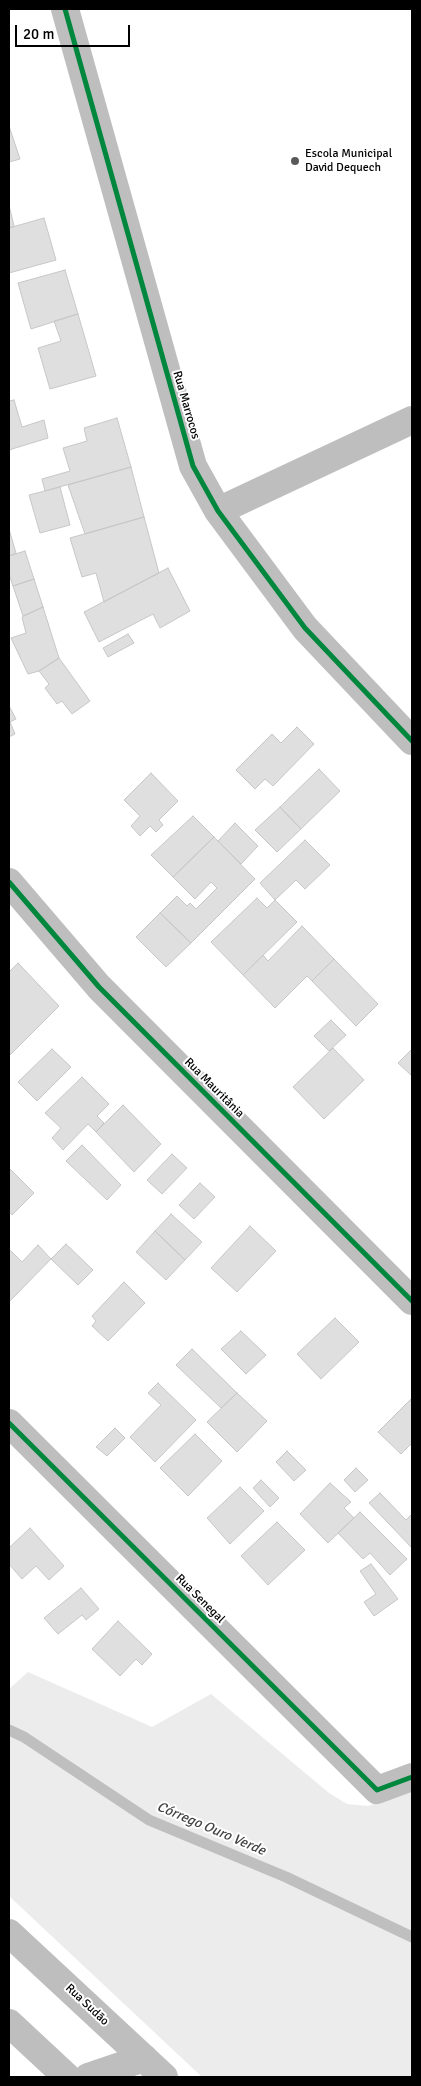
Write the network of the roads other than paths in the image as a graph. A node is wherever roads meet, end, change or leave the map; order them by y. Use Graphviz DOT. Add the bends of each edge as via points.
graph roads {
  1 [pos="65,9"];
  2 [pos="412,420"];
  3 [pos="218,511"];
  4 [pos="412,741"];
  5 [pos="9,882"];
  6 [pos="412,1301"];
  7 [pos="9,1423"];
  8 [pos="412,1777"];
  9 [pos="9,1933"];
  10 [pos="9,2023"];
  11 [pos="144,2058"];
  12 [pos="67,2077"];
  13 [pos="88,2077"];
  14 [pos="164,2077"];
  1 -- 3 [label="street, Rua Marrocos" via="193,466"];
  2 -- 3 [label="street"];
  3 -- 4 [label="street, Rua Marrocos" via="305,628"];
  5 -- 6 [label="street, Rua Mauritânia" via="99,987"];
  7 -- 8 [label="street, Rua Senegal" via="377,1790"];
  9 -- 11 [label="street, Rua Sudão"];
  10 -- 12 [label="street"];
  11 -- 13 [label="street"];
  11 -- 14 [label="street, Rua Sudão"];
}
